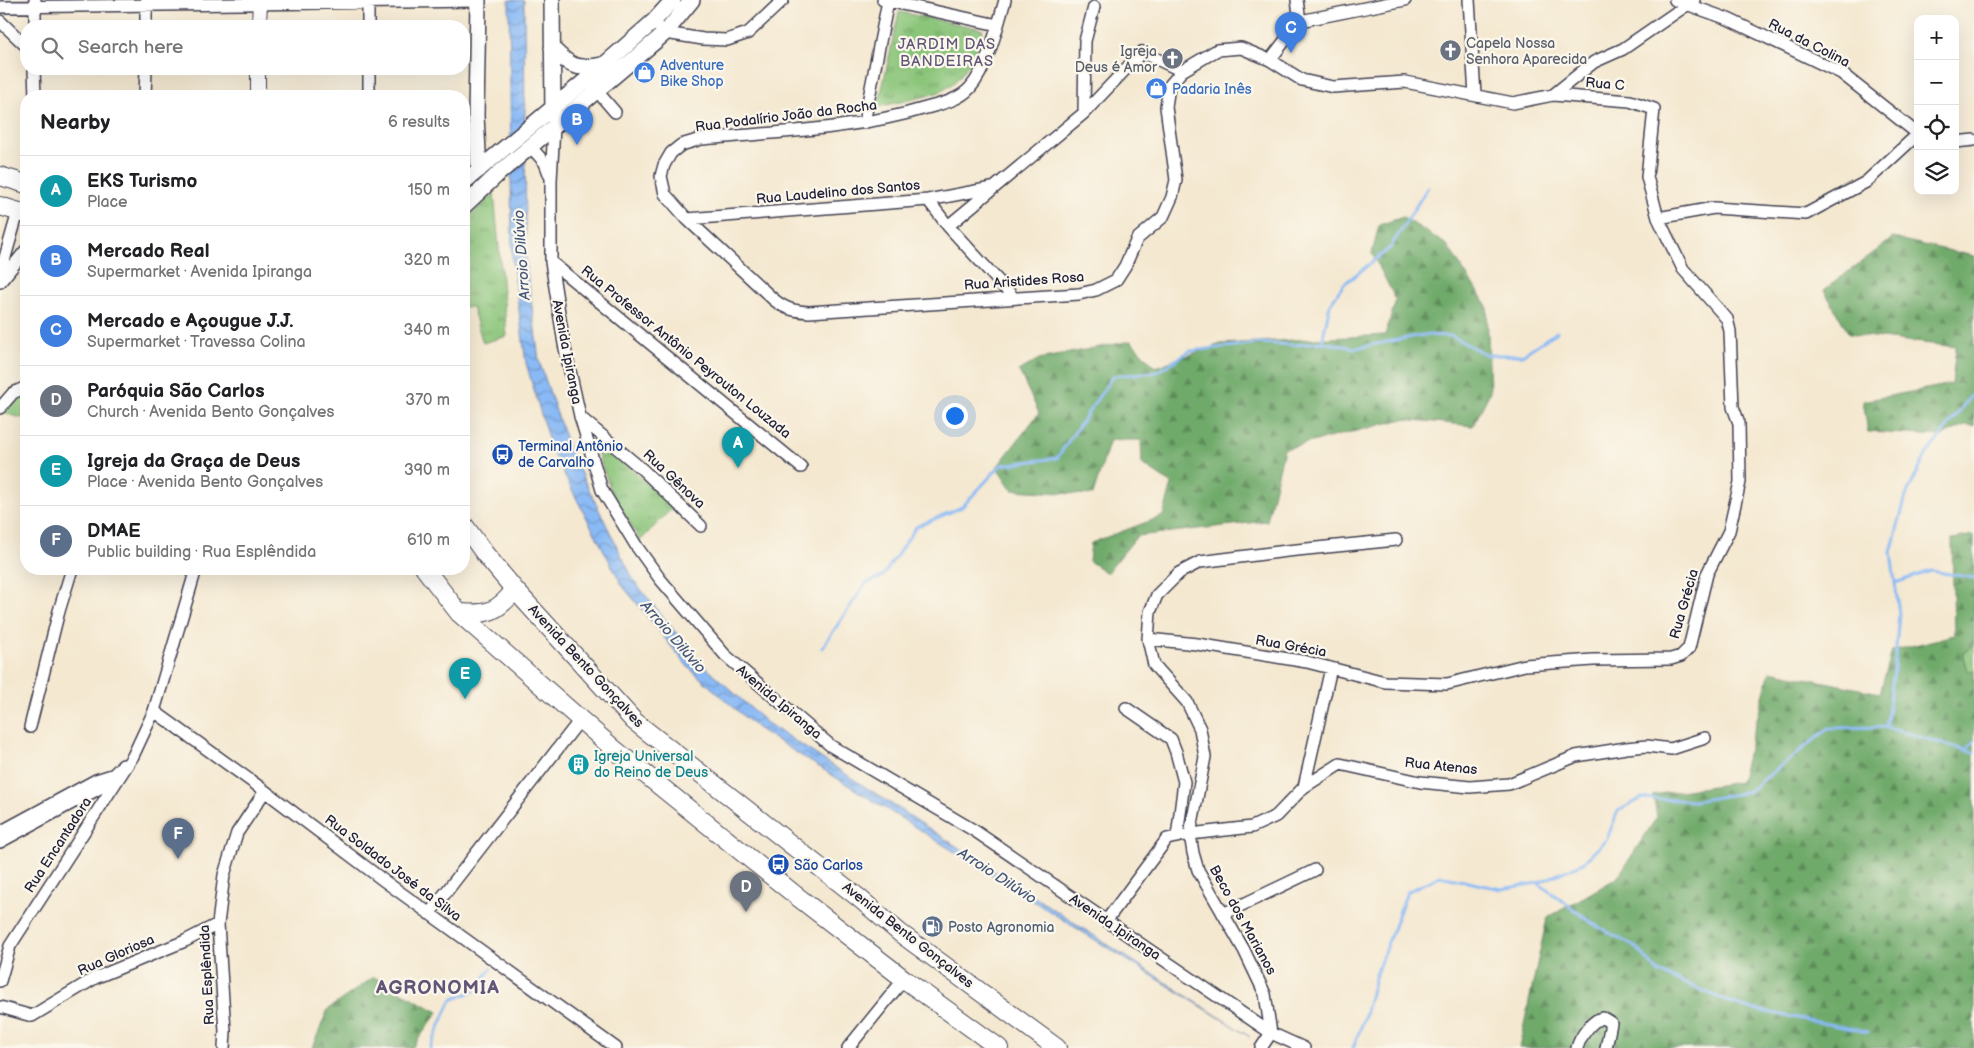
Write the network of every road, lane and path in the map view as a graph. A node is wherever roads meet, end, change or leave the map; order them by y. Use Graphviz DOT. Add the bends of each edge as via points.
graph roads {
  1 [pos="552,0"];
  2 [pos="673,0"];
  3 [pos="692,0"];
  4 [pos="783,0"];
  5 [pos="1005,0"];
  6 [pos="1297,0"];
  7 [pos="1405,0"];
  8 [pos="1469,0"];
  9 [pos="1675,0"];
  10 [pos="368,1"];
  11 [pos="478,1"];
  12 [pos="885,1"];
  13 [pos="146,2"];
  14 [pos="260,2"];
  15 [pos="35,3"];
  16 [pos="1690,3"];
  17 [pos="0,7"];
  18 [pos="1094,7"];
  19 [pos="35,20"];
  20 [pos="146,20"];
  21 [pos="259,20"];
  22 [pos="368,20"];
  23 [pos="0,21"];
  24 [pos="1300,21"];
  25 [pos="653,22"];
  26 [pos="998,25"];
  27 [pos="665,33"];
  28 [pos="20,40"];
  29 [pos="552,48"];
  30 [pos="1270,60"];
  31 [pos="604,65"];
  32 [pos="1182,71"];
  33 [pos="34,75"];
  34 [pos="146,75"];
  35 [pos="258,75"];
  36 [pos="369,75"];
  37 [pos="35,90"];
  38 [pos="146,90"];
  39 [pos="258,90"];
  40 [pos="369,90"];
  41 [pos="597,92"];
  42 [pos="1553,95"];
  43 [pos="1475,96"];
  44 [pos="552,109"];
  45 [pos="1654,110"];
  46 [pos="615,112"];
  47 [pos="1084,113"];
  48 [pos="864,123"];
  49 [pos="554,127"];
  50 [pos="1914,131"];
  51 [pos="1914,138"];
  52 [pos="1974,140"];
  53 [pos="1959,142"];
  54 [pos="529,148"];
  55 [pos="664,165"];
  56 [pos="478,170"];
  57 [pos="0,176"];
  58 [pos="470,177"];
  59 [pos="551,180"];
  60 [pos="20,182"];
  61 [pos="992,188"];
  62 [pos="470,200"];
  63 [pos="928,200"];
  64 [pos="0,206"];
  65 [pos="20,212"];
  66 [pos="1658,218"];
  67 [pos="20,219"];
  68 [pos="687,219"];
  69 [pos="948,226"];
  70 [pos="20,257"];
  71 [pos="551,262"];
  72 [pos="0,275"];
  73 [pos="0,282"];
  74 [pos="1013,297"];
  75 [pos="20,390"];
  76 [pos="0,408"];
  77 [pos="580,416"];
  78 [pos="801,467"];
  79 [pos="701,526"];
  80 [pos="470,533"];
  81 [pos="1396,540"];
  82 [pos="70,575"];
  83 [pos="194,575"];
  84 [pos="430,575"];
  85 [pos="515,590"];
  86 [pos="459,613"];
  87 [pos="1148,639"];
  88 [pos="1331,668"];
  89 [pos="1126,708"];
  90 [pos="154,711"];
  91 [pos="580,720"];
  92 [pos="30,727"];
  93 [pos="1705,738"];
  94 [pos="134,756"];
  95 [pos="112,774"];
  96 [pos="1304,787"];
  97 [pos="265,790"];
  98 [pos="0,832"];
  99 [pos="1190,834"];
  100 [pos="1177,837"];
  101 [pos="0,842"];
  102 [pos="1315,870"];
  103 [pos="429,914"];
  104 [pos="1224,914"];
  105 [pos="1106,922"];
  106 [pos="218,924"];
  107 [pos="904,979"];
  108 [pos="0,981"];
  109 [pos="0,1007"];
  110 [pos="1271,1033"];
  111 [pos="224,1048"];
  112 [pos="616,1048"];
  113 [pos="848,1048"];
  114 [pos="999,1048"];
  115 [pos="1058,1048"];
  116 [pos="1261,1048"];
  117 [pos="1304,1048"];
  118 [pos="1577,1048"];
  119 [pos="1606,1048"];
  1 -- 29 [label="main road, Avenida Ipiranga"];
  2 -- 25 [label="main road"];
  3 -- 27 [label="main road"];
  4 -- 27 [label="street" via="748,33 727,40"];
  5 -- 26 [label="street, Rua Podalírio João da Rocha"];
  6 -- 24 [label="street"];
  7 -- 24 [label="street"];
  8 -- 43 [label="street"];
  9 -- 16 [label="street, Rua da Colina"];
  10 -- 11 [label="street"];
  10 -- 14 [label="street"];
  10 -- 22 [label="street"];
  11 -- 56 [label="main road"];
  12 -- 26 [label="street"];
  12 -- 48 [label="street"];
  13 -- 14 [label="street"];
  13 -- 15 [label="street"];
  13 -- 20 [label="street"];
  14 -- 21 [label="street"];
  15 -- 17 [label="street"];
  15 -- 19 [label="street"];
  16 -- 42 [label="street, Rua Aristides Rosa" via="1623,48 1594,62"];
  16 -- 50 [label="street, Rua da Colina" via="1841,73"];
  18 -- 47 [label="street" via="1085,41"];
  23 -- 28 [label="street"];
  24 -- 30 [label="street"];
  25 -- 27 [label="street"];
  25 -- 31 [label="main road"];
  26 -- 48 [label="street, Rua Podalírio João da Rocha" via="982,66 964,93 937,105"];
  27 -- 41 [label="main road"];
  29 -- 31 [label="main road" via="567,63 584,68"];
  29 -- 44 [label="main road, Avenida Ipiranga"];
  30 -- 32 [label="street, Rua Aristides Rosa" via="1241,48 1217,50"];
  30 -- 43 [label="street, Rua Aristides Rosa" via="1302,80 1333,87 1405,82"];
  31 -- 44 [label="main road"];
  32 -- 47 [label="street, Rua Laudelino dos Santos" via="1142,52"];
  32 -- 74 [label="street, Rua Aristides Rosa" via="1169,86 1166,107 1176,180 1172,197 1163,217 1137,239 1116,280 1079,294"];
  33 -- 37 [label="street"];
  34 -- 38 [label="street"];
  35 -- 39 [label="street"];
  36 -- 40 [label="street"];
  41 -- 46 [label="street"];
  41 -- 49 [label="main road"];
  42 -- 43 [label="street, Rua Aristides Rosa" via="1513,103"];
  42 -- 45 [label="street, Rua C" via="1630,101"];
  44 -- 49 [label="main road, Avenida Ipiranga"];
  44 -- 56 [label="main road"];
  45 -- 66 [label="street, Rua Grécia" via="1647,177"];
  47 -- 61 [label="street, Rua Laudelino dos Santos"];
  48 -- 55 [label="street, Rua Podalírio João da Rocha" via="701,139 681,145"];
  49 -- 54 [label="main road"];
  49 -- 59 [label="street, Avenida Ipiranga"];
  51 -- 66 [label="street" via="1866,182 1805,214 1714,208"];
  52 -- 53 [label="street"];
  54 -- 59 [label="street, Avenida Ipiranga" via="545,163"];
  54 -- 62 [label="main road"];
  55 -- 68 [label="street, Rua Aristides Rosa" via="661,176 665,194"];
  56 -- 58 [label="main road"];
  57 -- 60 [label="main road"];
  59 -- 71 [label="street, Avenida Ipiranga"];
  61 -- 63 [label="street, Rua Laudelino dos Santos"];
  61 -- 69 [label="street, Rua Laudelino dos Santos"];
  63 -- 68 [label="street, Rua Laudelino dos Santos"];
  63 -- 69 [label="street"];
  64 -- 65 [label="main road"];
  66 -- 88 [label="street, Rua Grécia" via="1684,269 1727,319 1733,407 1739,423 1740,482 1729,531 1707,574 1688,648 1681,656 1670,659 1524,665 1446,684 1385,682"];
  67 -- 72 [label="street"];
  68 -- 74 [label="street, Rua Aristides Rosa" via="782,307 794,311"];
  69 -- 74 [label="street"];
  70 -- 73 [label="street"];
  71 -- 77 [label="street, Avenida Ipiranga"];
  71 -- 78 [label="street, Rua Professor Antônio Peyrouton Louzada"];
  75 -- 76 [label="street"];
  77 -- 79 [label="street, Rua Gênova"];
  77 -- 105 [label="street, Avenida Ipiranga" via="602,490 660,579 724,655 831,746 968,826"];
  80 -- 85 [label="main road, Avenida Bento Gonçalves"];
  81 -- 87 [label="street, Beco dos Marianos" via="1200,562 1179,572 1157,595 1150,612"];
  82 -- 92 [label="street"];
  83 -- 90 [label="street, Rua Encantadora"];
  84 -- 86 [label="main road"];
  85 -- 86 [label="main road" via="492,611"];
  85 -- 115 [label="main road, Avenida Bento Gonçalves" via="634,721 900,933"];
  86 -- 91 [label="main road"];
  87 -- 88 [label="street, Rua Grécia" via="1198,644"];
  87 -- 99 [label="street, Beco dos Marianos" via="1154,665 1187,702 1200,728 1205,757"];
  88 -- 96 [label="street"];
  89 -- 100 [label="street" via="1170,739 1176,752 1184,782"];
  90 -- 94 [label="street, Rua Encantadora"];
  90 -- 97 [label="street, Rua Soldado José da Silva"];
  91 -- 103 [label="street"];
  91 -- 107 [label="main road"];
  93 -- 96 [label="street, Rua Atenas" via="1671,749 1647,746 1576,756 1509,784 1470,787 1420,782 1340,764"];
  94 -- 95 [label="street"];
  94 -- 108 [label="street, Rua Encantadora" via="10,946"];
  95 -- 98 [label="street"];
  95 -- 101 [label="street" via="100,788"];
  96 -- 99 [label="street, Rua Atenas" via="1276,816 1252,827"];
  97 -- 103 [label="street, Rua Soldado José da Silva"];
  97 -- 106 [label="street, Rua Esplêndida" via="237,833 224,875"];
  99 -- 100 [label="street, Rua Atenas"];
  99 -- 104 [label="street, Beco dos Marianos" via="1198,870"];
  100 -- 105 [label="street" via="1162,845"];
  102 -- 104 [label="street"];
  103 -- 112 [label="street, Rua Soldado José da Silva"];
  104 -- 110 [label="street, Beco dos Marianos" via="1266,994"];
  105 -- 110 [label="street, Avenida Ipiranga"];
  106 -- 109 [label="street, Rua Gloriosa" via="95,978 32,1016"];
  106 -- 111 [label="street, Rua Esplêndida"];
  107 -- 113 [label="street"];
  107 -- 114 [label="main road"];
  110 -- 116 [label="street"];
  110 -- 117 [label="street, Avenida Ipiranga"];
  118 -- 119 [label="street" via="1596,1020 1603,1018 1611,1023"];
}
